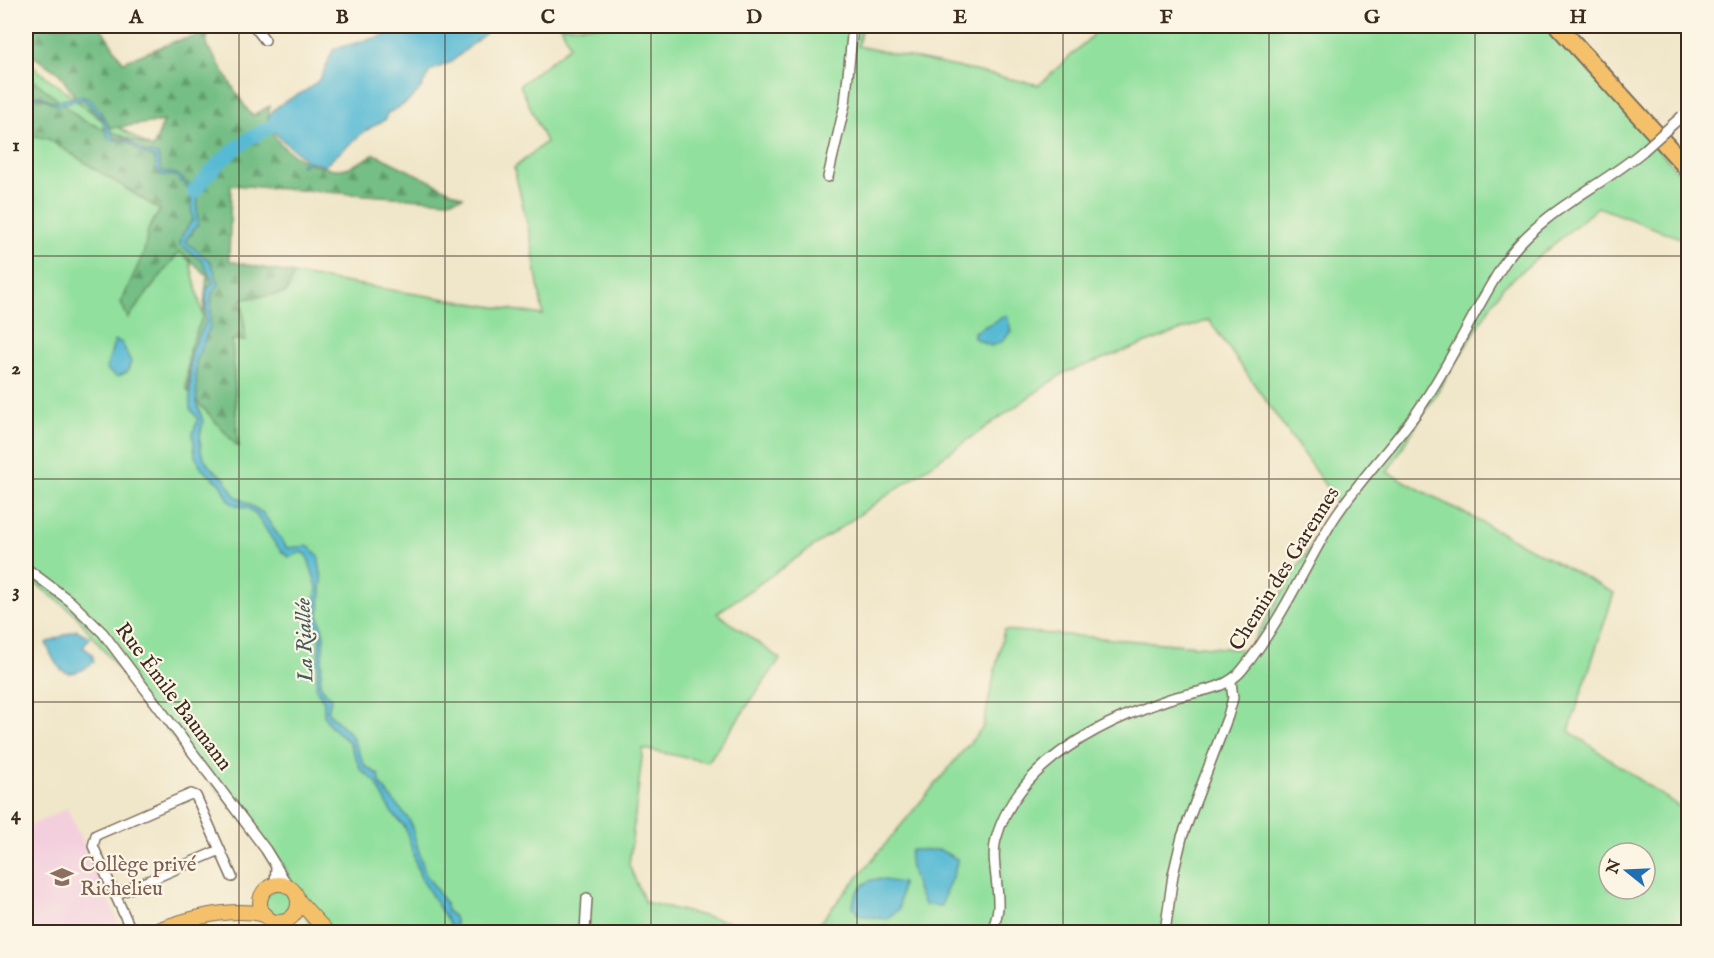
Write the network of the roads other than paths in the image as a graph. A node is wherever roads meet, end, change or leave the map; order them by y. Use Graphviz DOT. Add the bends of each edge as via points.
graph roads {
  1 [pos="254,26"];
  2 [pos="853,26"];
  3 [pos="1558,26"];
  4 [pos="1573,26"];
  5 [pos="265,40"];
  6 [pos="1685,112"];
  7 [pos="1689,153"];
  8 [pos="1689,169"];
  9 [pos="828,177"];
  10 [pos="26,568"];
  11 [pos="1231,682"];
  12 [pos="220,850"];
  13 [pos="275,864"];
  14 [pos="232,877"];
  15 [pos="281,885"];
  16 [pos="115,895"];
  17 [pos="262,896"];
  18 [pos="587,898"];
  19 [pos="298,900"];
  20 [pos="238,911"];
  21 [pos="275,923"];
  22 [pos="323,927"];
  23 [pos="132,933"];
  24 [pos="152,933"];
  25 [pos="585,933"];
  26 [pos="992,933"];
  27 [pos="1166,933"];
  1 -- 5 [label="street"];
  2 -- 9 [label="street" via="844,104"];
  3 -- 8 [label="highway"];
  4 -- 7 [label="highway"];
  6 -- 11 [label="street, Chemin des Garennes, bridge" via="1607,180 1551,215 1516,246 1417,412 1333,521 1273,628"];
  10 -- 13 [label="street, Rue Émile Baumann" via="70,601 103,633"];
  11 -- 26 [label="street, Chemin des Garennes" via="1138,710 1088,734 1059,753 1028,782 1008,809 996,839 999,904"];
  11 -- 27 [label="street" via="1233,698 1228,716 1176,860"];
  12 -- 14 [label="street"];
  12 -- 16 [label="street"];
  12 -- 16 [label="street" via="196,796 184,795 93,839"];
  13 -- 15 [label="street, Rue Émile Baumann"];
  13 -- 15 [label="street"];
  15 -- 17 [label="main road"];
  15 -- 19 [label="main road"];
  16 -- 23 [label="street"];
  17 -- 20 [label="main road"];
  17 -- 21 [label="main road" via="261,906"];
  18 -- 25 [label="street"];
  19 -- 21 [label="main road" via="297,910"];
  19 -- 22 [label="main road"];
  20 -- 21 [label="main road"];
  20 -- 24 [label="main road"];
  21 -- 22 [label="main road" via="298,916"];
}
